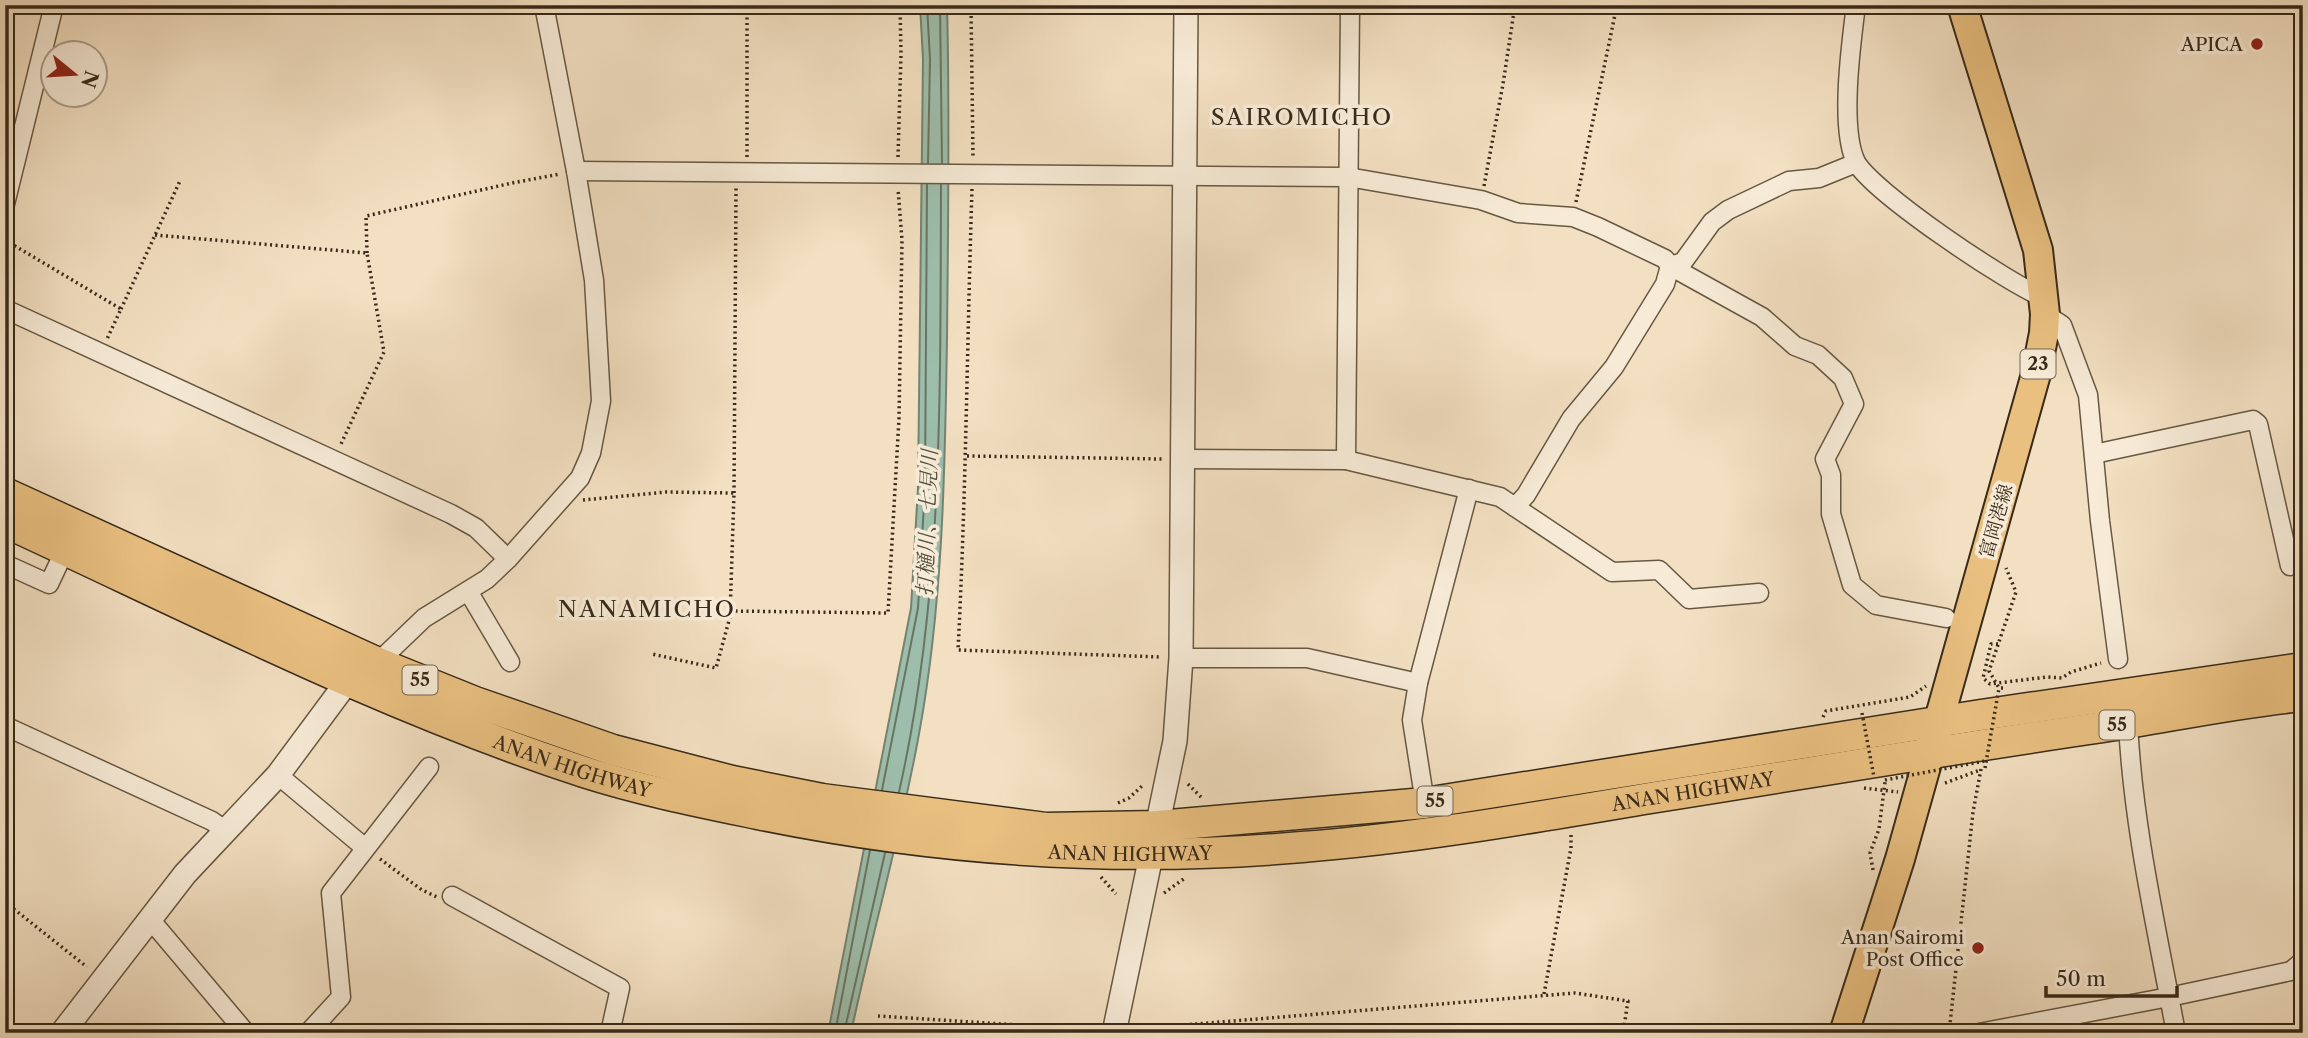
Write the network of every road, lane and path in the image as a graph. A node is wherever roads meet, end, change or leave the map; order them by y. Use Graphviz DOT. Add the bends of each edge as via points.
graph roads {
  1 [pos="54,5"];
  2 [pos="544,5"];
  3 [pos="747,5"];
  4 [pos="900,5"];
  5 [pos="971,5"];
  6 [pos="1186,5"];
  7 [pos="1350,5"];
  8 [pos="1515,5"];
  9 [pos="1617,5"];
  10 [pos="1856,5"];
  11 [pos="1962,5"];
  12 [pos="1856,163"];
  13 [pos="576,171"];
  14 [pos="741,172"];
  15 [pos="900,174"];
  16 [pos="1185,174"];
  17 [pos="968,175"];
  18 [pos="1348,177"];
  19 [pos="180,181"];
  20 [pos="1481,200"];
  21 [pos="5,204"];
  22 [pos="1573,218"];
  23 [pos="155,235"];
  24 [pos="5,240"];
  25 [pos="367,253"];
  26 [pos="1670,267"];
  27 [pos="2045,306"];
  28 [pos="5,309"];
  29 [pos="121,309"];
  30 [pos="101,353"];
  31 [pos="2094,454"];
  32 [pos="967,456"];
  33 [pos="1182,459"];
  34 [pos="334,460"];
  35 [pos="1346,460"];
  36 [pos="1469,489"];
  37 [pos="5,493"];
  38 [pos="734,493"];
  39 [pos="564,496"];
  40 [pos="1514,506"];
  41 [pos="5,522"];
  42 [pos="65,550"];
  43 [pos="508,559"];
  44 [pos="5,564"];
  45 [pos="2290,566"];
  46 [pos="468,591"];
  47 [pos="1759,593"];
  48 [pos="730,611"];
  49 [pos="1946,618"];
  50 [pos="2303,642"];
  51 [pos="1998,644"];
  52 [pos="652,654"];
  53 [pos="1995,654"];
  54 [pos="2299,655"];
  55 [pos="1181,658"];
  56 [pos="2118,659"];
  57 [pos="510,662"];
  58 [pos="378,663"];
  59 [pos="347,682"];
  60 [pos="1418,682"];
  61 [pos="2303,696"];
  62 [pos="1878,702"];
  63 [pos="1862,713"];
  64 [pos="1822,719"];
  65 [pos="1939,722"];
  66 [pos="2128,723"];
  67 [pos="5,726"];
  68 [pos="1931,753"];
  69 [pos="1985,761"];
  70 [pos="429,766"];
  71 [pos="1983,768"];
  72 [pos="278,775"];
  73 [pos="1874,778"];
  74 [pos="1955,779"];
  75 [pos="1142,786"];
  76 [pos="1861,788"];
  77 [pos="1899,792"];
  78 [pos="1425,803"];
  79 [pos="1114,805"];
  80 [pos="1572,811"];
  81 [pos="923,828"];
  82 [pos="1879,829"];
  83 [pos="226,831"];
  84 [pos="1154,840"];
  85 [pos="364,847"];
  86 [pos="1187,877"];
  87 [pos="1164,893"];
  88 [pos="452,896"];
  89 [pos="5,902"];
  90 [pos="149,918"];
  91 [pos="2303,961"];
  92 [pos="103,980"];
  93 [pos="1544,994"];
  94 [pos="2169,998"];
  95 [pos="878,1016"];
  96 [pos="2061,1025"];
  97 [pos="1114,1032"];
  98 [pos="62,1033"];
  99 [pos="246,1033"];
  100 [pos="308,1033"];
  101 [pos="610,1033"];
  102 [pos="1623,1033"];
  103 [pos="1844,1033"];
  104 [pos="1949,1033"];
  105 [pos="1979,1033"];
  106 [pos="2176,1033"];
  1 -- 21 [label="street"];
  2 -- 13 [label="street"];
  3 -- 14 [label="path"];
  4 -- 15 [label="path"];
  5 -- 17 [label="path"];
  6 -- 16 [label="street"];
  7 -- 18 [label="street"];
  8 -- 20 [label="path"];
  9 -- 22 [label="path"];
  10 -- 12 [label="street" via="1849,96 1849,141"];
  11 -- 27 [label="main road, 富岡港線 / 23" via="2038,250"];
  12 -- 26 [label="street" via="1819,178 1789,181 1728,210 1712,222 1683,262"];
  12 -- 27 [label="street" via="1914,216"];
  13 -- 14 [label="street"];
  13 -- 25 [label="path" via="366,216"];
  13 -- 39 [label="street" via="594,280 601,401 591,453 580,478"];
  14 -- 15 [label="street"];
  14 -- 38 [label="path"];
  15 -- 17 [label="street"];
  15 -- 48 [label="path" via="899,418 888,613"];
  16 -- 17 [label="street"];
  16 -- 18 [label="street"];
  16 -- 33 [label="street"];
  17 -- 32 [label="path"];
  18 -- 20 [label="street"];
  18 -- 35 [label="street"];
  19 -- 23 [label="path"];
  20 -- 22 [label="street" via="1518,213"];
  22 -- 26 [label="street" via="1665,259"];
  23 -- 25 [label="path"];
  23 -- 29 [label="path"];
  24 -- 29 [label="path"];
  25 -- 34 [label="path" via="384,352"];
  26 -- 40 [label="street" via="1665,284 1614,367 1571,419 1526,495"];
  26 -- 49 [label="street" via="1762,317 1843,378 1854,404 1825,460 1831,475 1831,513 1852,585 1876,605"];
  27 -- 31 [label="street" via="2062,326 2088,395"];
  27 -- 65 [label="main road, 富岡港線 / 23" via="2036,374"];
  28 -- 30 [label="street"];
  29 -- 30 [label="path"];
  30 -- 34 [label="street"];
  31 -- 45 [label="street" via="2253,420 2258,424"];
  31 -- 56 [label="street"];
  32 -- 33 [label="path"];
  32 -- 55 [label="path" via="958,650"];
  33 -- 35 [label="street"];
  33 -- 55 [label="street"];
  34 -- 43 [label="street" via="476,528"];
  35 -- 36 [label="street"];
  36 -- 40 [label="street"];
  36 -- 60 [label="street"];
  37 -- 58 [label="highway, ANAN HIGHWAY / 55"];
  38 -- 39 [label="path" via="666,492 574,501"];
  38 -- 48 [label="path"];
  39 -- 43 [label="street"];
  40 -- 47 [label="street" via="1612,572 1659,570 1689,599"];
  41 -- 42 [label="highway, ANAN HIGHWAY / 55"];
  42 -- 44 [label="street" via="49,584"];
  42 -- 59 [label="highway, ANAN HIGHWAY / 55"];
  43 -- 46 [label="street"];
  46 -- 57 [label="street"];
  46 -- 58 [label="street" via="424,618"];
  48 -- 52 [label="path" via="716,668"];
  50 -- 54 [label="path"];
  51 -- 56 [label="path" via="1988,650 1983,678 1990,684 2062,678"];
  53 -- 69 [label="path, bridge" via="1989,671 1999,688"];
  54 -- 65 [label="highway, ANAN HIGHWAY / 55"];
  55 -- 60 [label="street" via="1307,658"];
  55 -- 84 [label="street" via="1175,741"];
  58 -- 59 [label="street"];
  58 -- 81 [label="highway, ANAN HIGHWAY / 55" via="614,750 732,781 856,804"];
  59 -- 72 [label="street"];
  59 -- 81 [label="highway, ANAN HIGHWAY / 55" via="589,774 844,831"];
  60 -- 78 [label="street" via="1412,720"];
  61 -- 66 [label="highway, ANAN HIGHWAY / 55"];
  62 -- 64 [label="path" via="1826,711"];
  63 -- 73 [label="path, bridge"];
  65 -- 68 [label="main road, 富岡港線 / 23"];
  65 -- 78 [label="highway, ANAN HIGHWAY / 55"];
  66 -- 68 [label="highway, ANAN HIGHWAY / 55"];
  66 -- 94 [label="street" via="2145,868"];
  67 -- 83 [label="street"];
  68 -- 80 [label="highway, ANAN HIGHWAY / 55"];
  68 -- 103 [label="main road, 富岡港線 / 23"];
  69 -- 71 [label="path, bridge"];
  69 -- 82 [label="path, bridge" via="1885,780"];
  70 -- 85 [label="street"];
  71 -- 74 [label="path"];
  71 -- 104 [label="path" via="1973,812"];
  72 -- 83 [label="street"];
  72 -- 85 [label="street"];
  75 -- 79 [label="path"];
  76 -- 77 [label="path"];
  78 -- 84 [label="highway, ANAN HIGHWAY / 55"];
  80 -- 84 [label="highway, ANAN HIGHWAY / 55" via="1445,832 1300,848"];
  80 -- 93 [label="path" via="1571,848"];
  81 -- 84 [label="highway, ANAN HIGHWAY / 55" via="1046,828"];
  83 -- 90 [label="street"];
  84 -- 97 [label="street"];
  85 -- 88 [label="path" via="422,890 441,899"];
  85 -- 100 [label="street" via="331,893 341,997"];
  86 -- 87 [label="path"];
  88 -- 101 [label="street" via="620,988"];
  89 -- 92 [label="path"];
  90 -- 92 [label="street"];
  90 -- 99 [label="street"];
  91 -- 94 [label="street" via="2291,971"];
  92 -- 98 [label="street"];
  93 -- 97 [label="path"];
  93 -- 102 [label="path" via="1575,993 1628,1001"];
  94 -- 96 [label="street"];
  94 -- 106 [label="street"];
  95 -- 97 [label="path"];
  96 -- 105 [label="street"];
}
